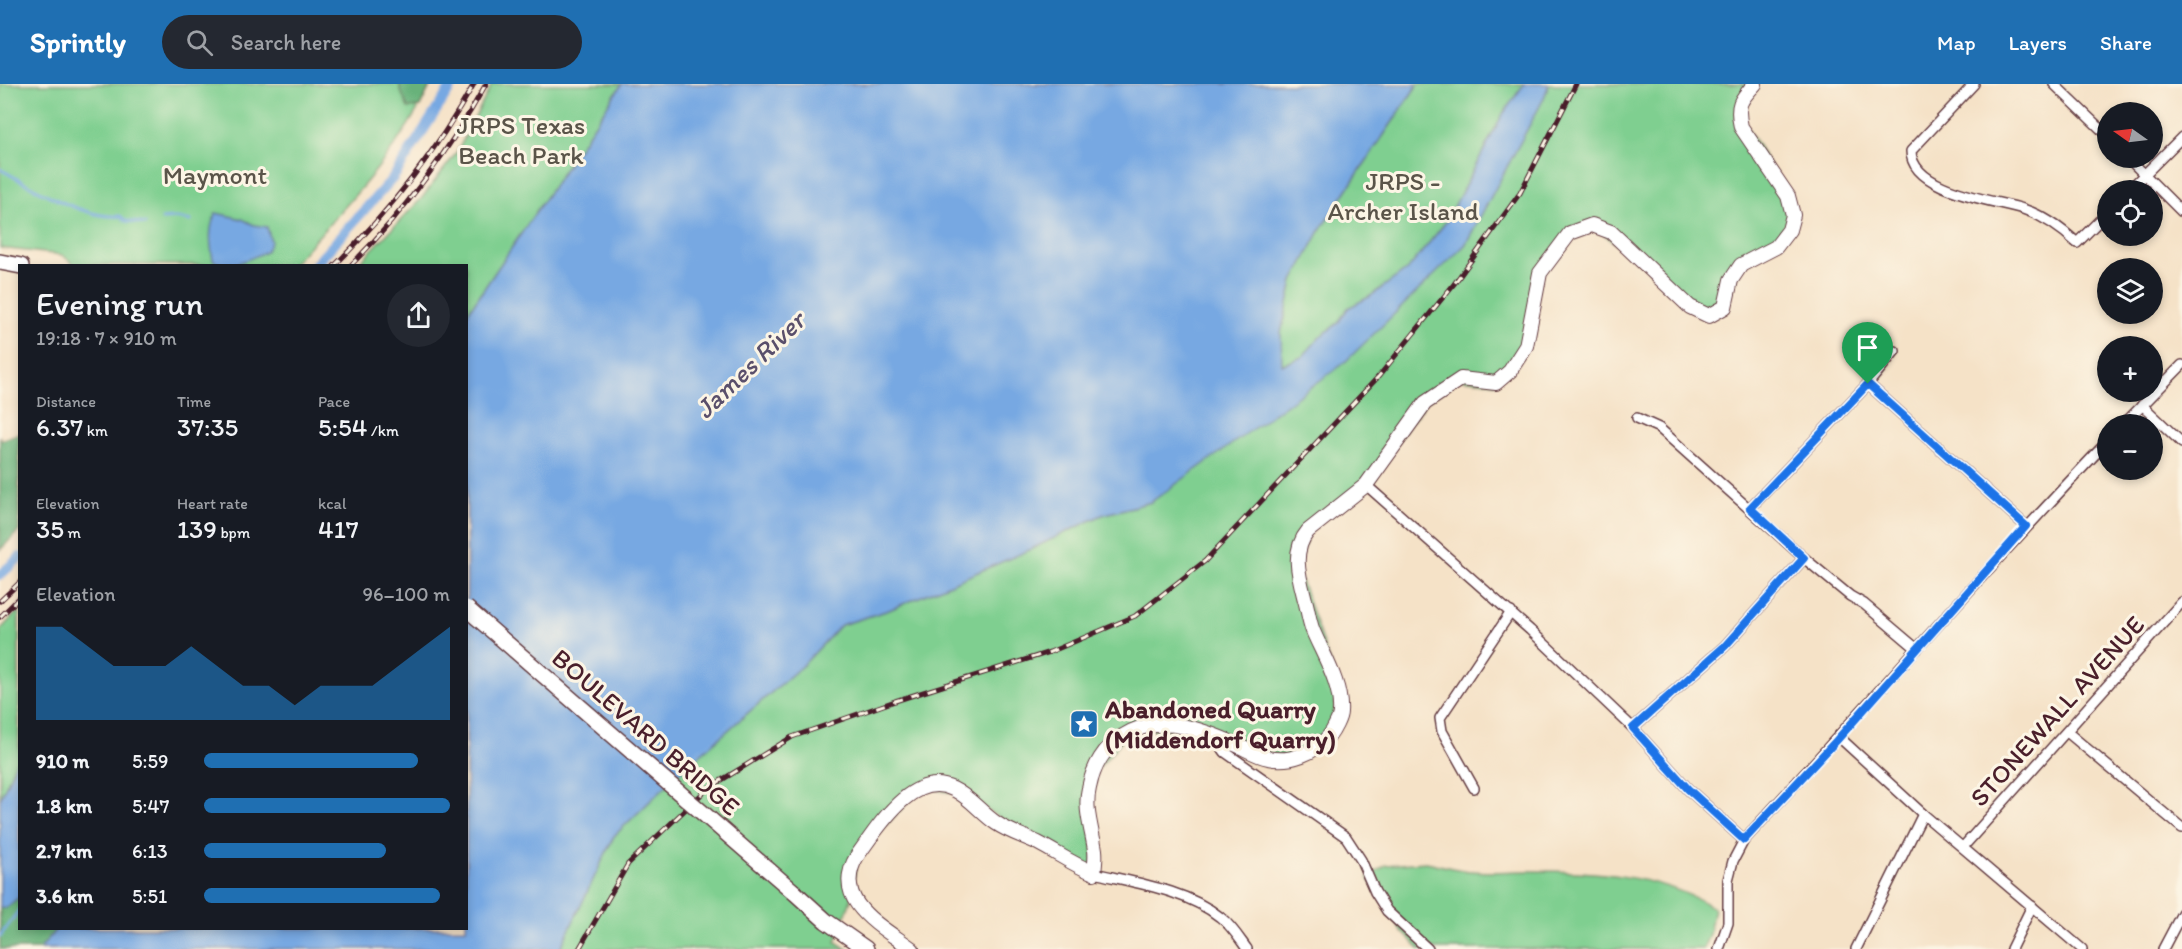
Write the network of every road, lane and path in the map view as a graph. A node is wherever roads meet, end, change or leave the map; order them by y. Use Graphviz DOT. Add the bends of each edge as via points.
graph roads {
  1 [pos="1755,84"];
  2 [pos="1974,84"];
  3 [pos="2054,84"];
  4 [pos="2097,125"];
  5 [pos="2182,137"];
  6 [pos="2138,168"];
  7 [pos="2145,175"];
  8 [pos="2140,180"];
  9 [pos="2182,212"];
  10 [pos="2097,223"];
  11 [pos="0,262"];
  12 [pos="18,265"];
  13 [pos="1895,351"];
  14 [pos="2182,365"];
  15 [pos="1868,384"];
  16 [pos="2142,405"];
  17 [pos="2133,414"];
  18 [pos="1637,418"];
  19 [pos="2182,443"];
  20 [pos="2097,452"];
  21 [pos="1366,484"];
  22 [pos="1750,508"];
  23 [pos="2026,526"];
  24 [pos="1804,558"];
  25 [pos="2182,602"];
  26 [pos="468,610"];
  27 [pos="1511,612"];
  28 [pos="1917,649"];
  29 [pos="1633,728"];
  30 [pos="2067,732"];
  31 [pos="1213,735"];
  32 [pos="1839,737"];
  33 [pos="1474,788"];
  34 [pos="1923,814"];
  35 [pos="2182,828"];
  36 [pos="1744,840"];
  37 [pos="1963,847"];
  38 [pos="1094,873"];
  39 [pos="2032,906"];
  40 [pos="2182,913"];
  41 [pos="866,949"];
  42 [pos="912,949"];
  43 [pos="1247,949"];
  44 [pos="1428,949"];
  45 [pos="1719,949"];
  46 [pos="1856,949"];
  47 [pos="2011,949"];
  48 [pos="2082,949"];
  49 [pos="2163,949"];
  1 -- 21 [label="street" via="1739,103 1741,127 1788,196 1793,215 1789,230 1776,247 1742,265 1731,280 1725,307 1709,316 1690,307 1611,232 1592,225 1570,233 1540,273 1526,346 1510,371 1496,383 1461,379 1425,404"];
  2 -- 10 [label="street" via="1911,151 1915,166 1945,188 2024,209 2048,220 2077,243"];
  3 -- 4 [label="street"];
  5 -- 7 [label="street"];
  6 -- 7 [label="street"];
  7 -- 8 [label="street"];
  7 -- 9 [label="street"];
  11 -- 12 [label="main road"];
  13 -- 15 [label="street"];
  14 -- 16 [label="street"];
  15 -- 22 [label="street"];
  15 -- 23 [label="street"];
  16 -- 17 [label="street"];
  16 -- 19 [label="street"];
  18 -- 22 [label="street" via="1659,428"];
  20 -- 23 [label="street"];
  21 -- 27 [label="street"];
  21 -- 31 [label="street" via="1308,531 1298,552 1298,572 1312,627 1338,687 1340,713 1330,736 1313,751 1290,759 1268,758"];
  22 -- 24 [label="street"];
  23 -- 28 [label="street"];
  24 -- 28 [label="street"];
  24 -- 29 [label="street" via="1725,646"];
  25 -- 30 [label="street, STONEWALL AVENUE"];
  26 -- 41 [label="main road, BOULEVARD BRIDGE, bridge" via="826,921"];
  27 -- 29 [label="street"];
  27 -- 33 [label="street" via="1440,718 1442,731"];
  28 -- 32 [label="street"];
  29 -- 36 [label="street" via="1688,789"];
  30 -- 35 [label="street"];
  30 -- 37 [label="street, STONEWALL AVENUE"];
  31 -- 38 [label="street" via="1170,724 1145,725 1105,751 1091,776 1087,800 1096,852"];
  31 -- 44 [label="street" via="1225,752 1346,837 1387,911"];
  32 -- 34 [label="street"];
  32 -- 36 [label="street"];
  34 -- 37 [label="street"];
  34 -- 46 [label="street"];
  36 -- 45 [label="street" via="1728,880 1728,923"];
  37 -- 39 [label="street"];
  38 -- 42 [label="street" via="995,822 956,790 943,785 921,787 907,795 857,856 848,881 857,905"];
  38 -- 43 [label="street" via="1170,892 1204,907 1221,917"];
  39 -- 47 [label="street"];
  39 -- 48 [label="street"];
  40 -- 49 [label="street"];
}
